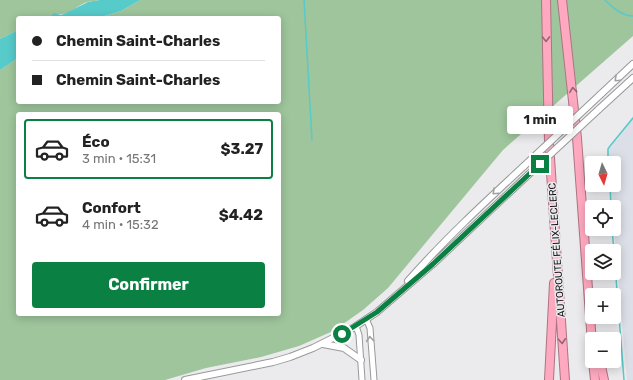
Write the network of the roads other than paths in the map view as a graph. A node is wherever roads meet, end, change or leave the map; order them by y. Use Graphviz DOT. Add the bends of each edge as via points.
graph roads {
  1 [pos="546,0"];
  2 [pos="562,0"];
  3 [pos="633,64"];
  4 [pos="633,78"];
  5 [pos="555,246"];
  6 [pos="588,288"];
  7 [pos="400,291"];
  8 [pos="366,319"];
  9 [pos="356,326"];
  10 [pos="322,344"];
  11 [pos="361,360"];
  12 [pos="594,368"];
  13 [pos="601,368"];
  14 [pos="185,380"];
  15 [pos="362,380"];
  16 [pos="374,380"];
  17 [pos="549,380"];
  18 [pos="565,380"];
  19 [pos="595,380"];
  20 [pos="604,380"];
  1 -- 5 [label="highway, AUTOROUTE FÉLIX-LECLERC, one-way" via="548,130"];
  6 -- 2 [label="highway, one-way" via="577,133"];
  3 -- 7 [label="main road, one-way, bridge" via="461,225"];
  4 -- 7 [label="main road, bridge" via="433,264"];
  5 -- 17 [label="highway"];
  5 -- 18 [label="highway, AUTOROUTE FÉLIX-LECLERC, one-way"];
  7 -- 8 [label="main road"];
  8 -- 9 [label="main road"];
  16 -- 8 [label="street, one-way" via="370,328"];
  9 -- 10 [label="main road"];
  9 -- 11 [label="street"];
  10 -- 11 [label="main road" via="344,348"];
  10 -- 14 [label="main road" via="278,360"];
  11 -- 15 [label="street"];
  12 -- 19 [label="highway"];
  13 -- 20 [label="highway"];
}
